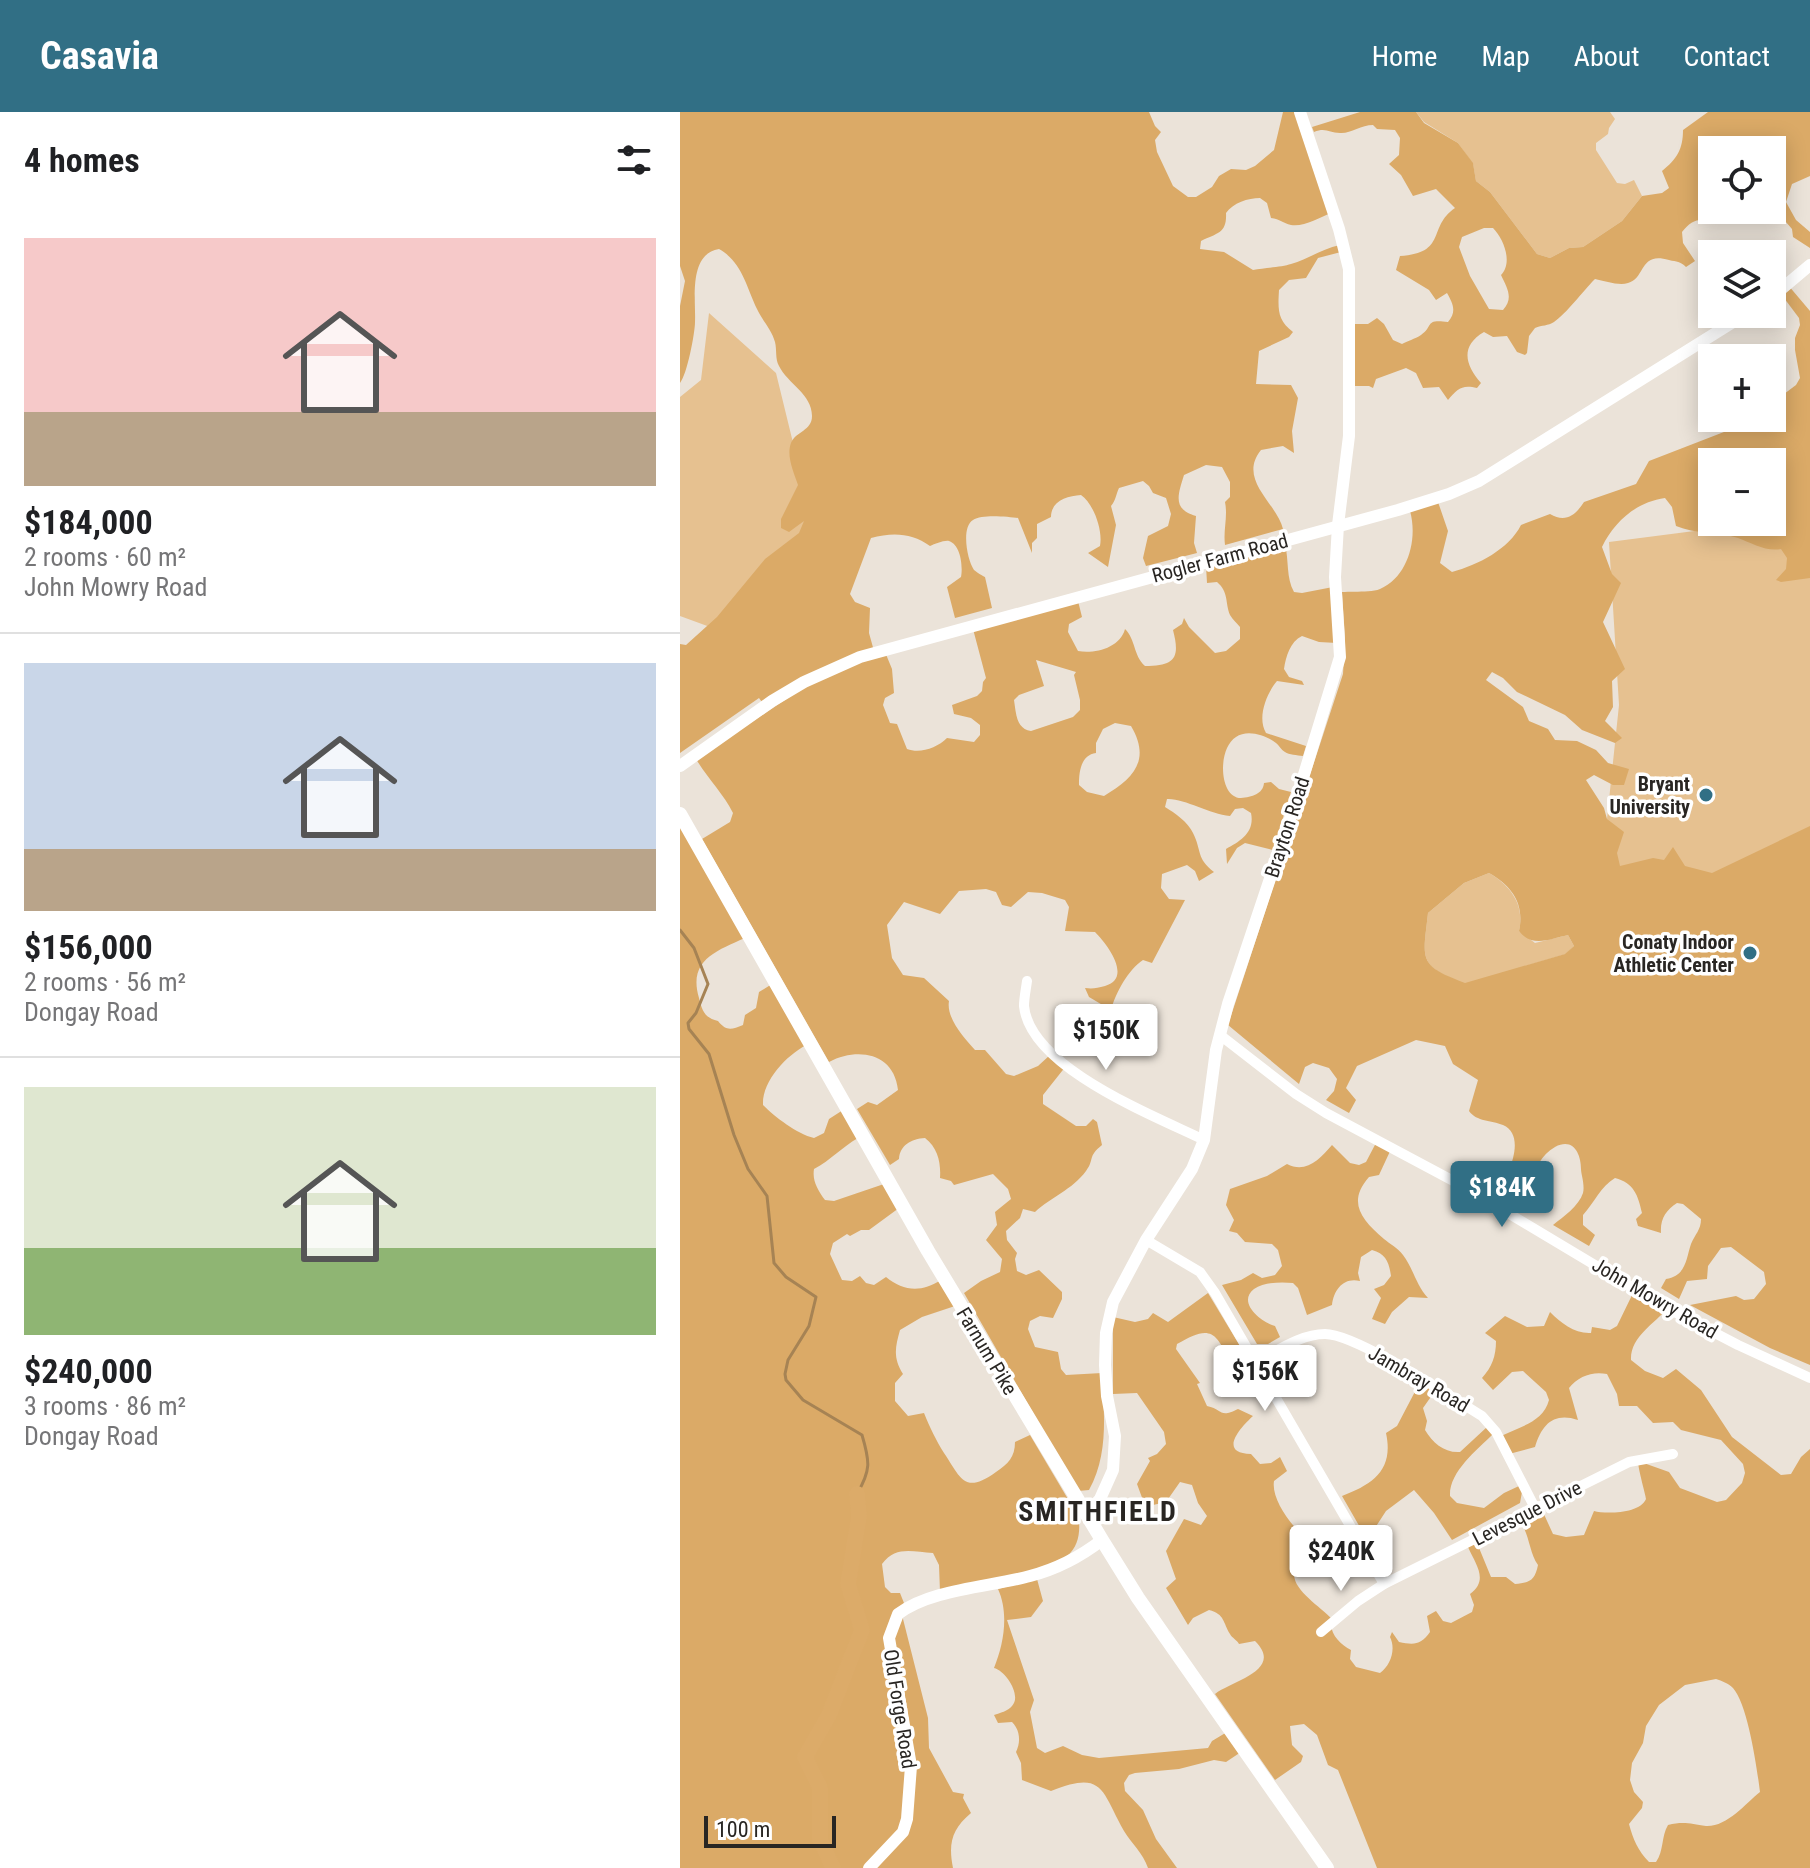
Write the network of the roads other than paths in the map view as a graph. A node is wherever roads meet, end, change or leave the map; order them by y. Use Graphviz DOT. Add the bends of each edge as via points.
graph roads {
  1 [pos="1300,112"];
  2 [pos="1810,265"];
  3 [pos="1786,285"];
  4 [pos="1724,328"];
  5 [pos="1338,525"];
  6 [pos="680,766"];
  7 [pos="680,814"];
  8 [pos="1027,981"];
  9 [pos="1220,1035"];
  10 [pos="1204,1140"];
  11 [pos="1146,1240"];
  12 [pos="1257,1361"];
  13 [pos="1810,1378"];
  14 [pos="1673,1454"];
  15 [pos="1535,1508"];
  16 [pos="1087,1513"];
  17 [pos="1102,1540"];
  18 [pos="1384,1584"];
  19 [pos="1321,1632"];
  20 [pos="869,1868"];
  21 [pos="1327,1868"];
  1 -- 5 [label="street, Brayton Road" via="1349,269 1349,436"];
  2 -- 3 [label="street"];
  4 -- 5 [label="street, Rogler Farm Road" via="1479,481"];
  5 -- 6 [label="street, Rogler Farm Road" via="860,657 772,701"];
  5 -- 9 [label="street, Brayton Road" via="1340,657"];
  7 -- 16 [label="main road, Farnum Pike" via="928,1251"];
  8 -- 10 [label="street" via="1024,1006 1048,1052 1111,1094"];
  9 -- 10 [label="street, Brayton Road"];
  9 -- 13 [label="street, John Mowry Road" via="1326,1113 1461,1185 1665,1307"];
  10 -- 11 [label="street, Brayton Road" via="1192,1169"];
  11 -- 12 [label="street" via="1200,1272"];
  11 -- 16 [label="street, Brayton Road" via="1113,1302 1106,1333 1113,1470"];
  12 -- 15 [label="street, Jambray Road" via="1326,1334 1374,1352 1482,1416 1496,1432"];
  12 -- 18 [label="street"];
  14 -- 15 [label="street, Levesque Drive" via="1629,1462"];
  15 -- 18 [label="street, Levesque Drive"];
  16 -- 17 [label="main road, Farnum Pike"];
  17 -- 20 [label="street, Old Forge Road" via="1053,1569 946,1594 898,1614 889,1638 911,1766 907,1819 903,1832"];
  17 -- 21 [label="main road, Farnum Pike"];
  18 -- 19 [label="street, Levesque Drive"];
}
